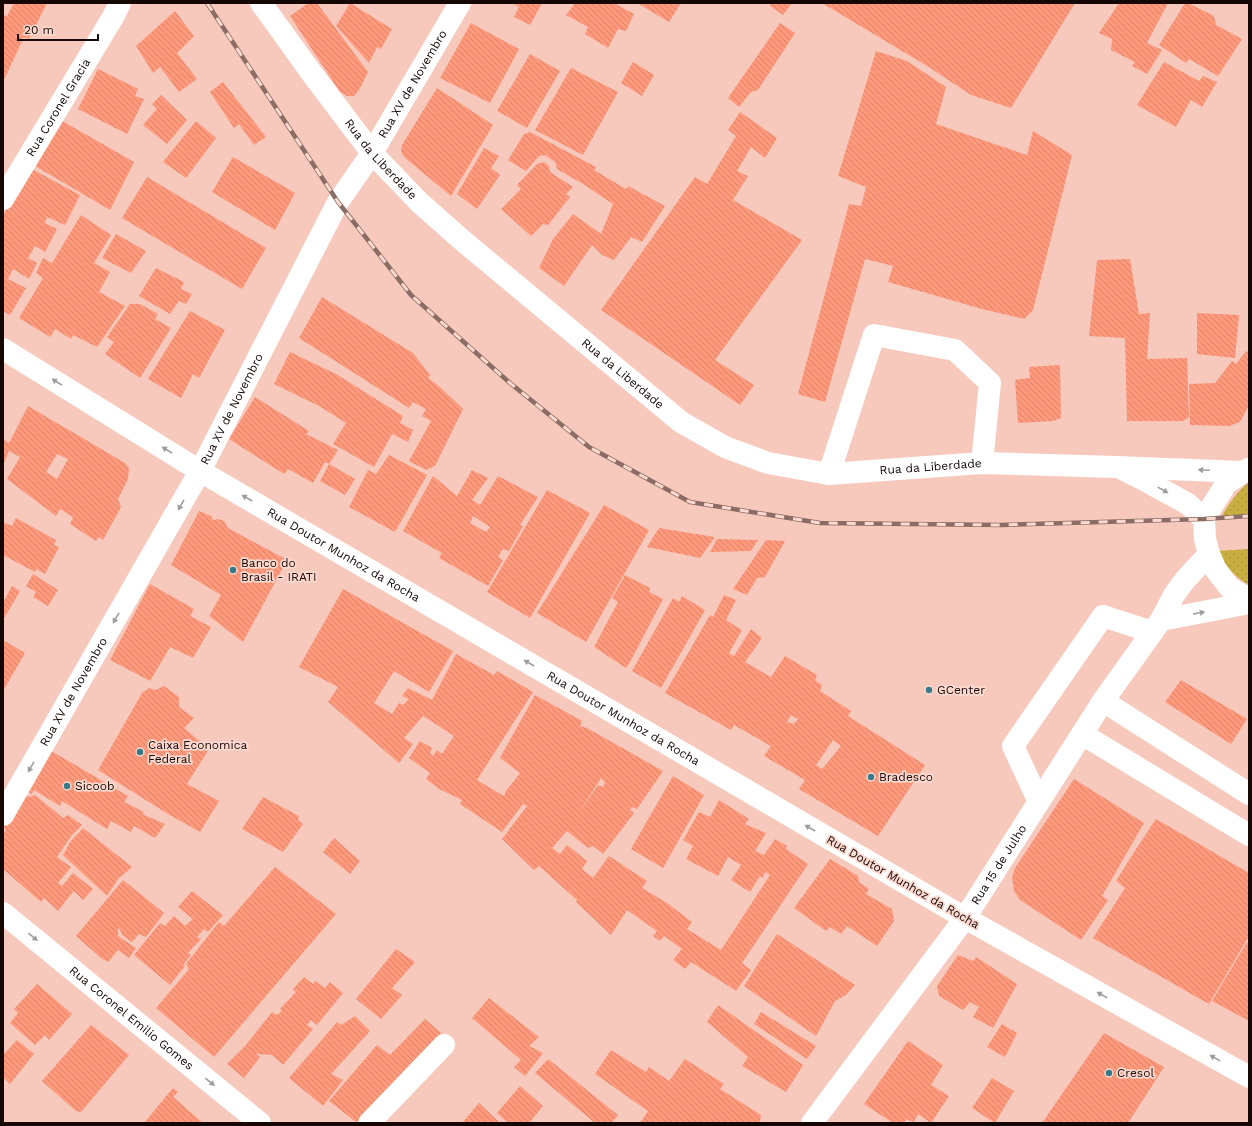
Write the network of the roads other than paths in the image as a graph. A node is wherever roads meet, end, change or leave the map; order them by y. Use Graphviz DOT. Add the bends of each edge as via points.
graph roads {
  1 [pos="261,3"];
  2 [pos="460,3"];
  3 [pos="115,8"];
  4 [pos="372,153"];
  5 [pos="3,199"];
  6 [pos="3,348"];
  7 [pos="982,463"];
  8 [pos="1116,467"];
  9 [pos="200,471"];
  10 [pos="1246,471"];
  11 [pos="829,474"];
  12 [pos="1204,519"];
  13 [pos="1209,554"];
  14 [pos="1249,599"];
  15 [pos="1249,603"];
  16 [pos="1156,626"];
  17 [pos="1103,701"];
  18 [pos="1082,734"];
  19 [pos="1249,794"];
  20 [pos="1039,802"];
  21 [pos="3,815"];
  22 [pos="1249,835"];
  23 [pos="3,913"];
  24 [pos="965,918"];
  25 [pos="444,1045"];
  26 [pos="1249,1077"];
  27 [pos="260,1123"];
  28 [pos="369,1123"];
  29 [pos="812,1123"];
  1 -- 4 [label="main road, Rua da Liberdade"];
  2 -- 4 [label="main road, Rua XV de Novembro"];
  3 -- 5 [label="main road, Rua Coronel Gracia"];
  4 -- 9 [label="main road, Rua XV de Novembro" via="338,202"];
  4 -- 11 [label="main road, Rua da Liberdade" via="419,202 458,236 681,422 724,447 768,464"];
  9 -- 6 [label="main road, Rua Doutor Munhoz da Rocha, one-way"];
  7 -- 8 [label="main road, Rua da Liberdade"];
  7 -- 11 [label="main road, Rua da Liberdade"];
  7 -- 11 [label="main road" via="990,383 956,350 874,335"];
  10 -- 8 [label="main road, Rua da Liberdade, one-way"];
  8 -- 12 [label="main road, Rua da Liberdade, one-way" via="1188,504"];
  9 -- 21 [label="main road, Rua XV de Novembro, one-way"];
  24 -- 9 [label="main road, Rua Doutor Munhoz da Rocha, one-way"];
  10 -- 12 [label="main road" via="1226,484"];
  12 -- 13 [label="main road"];
  13 -- 14 [label="main road" via="1216,570 1230,588"];
  13 -- 16 [label="main road, Rua 15 de Julho" via="1185,580"];
  16 -- 15 [label="main road, one-way"];
  16 -- 17 [label="main road, Rua 15 de Julho"];
  16 -- 20 [label="main road" via="1103,616 1013,746"];
  17 -- 18 [label="main road, Rua 15 de Julho"];
  17 -- 19 [label="main road"];
  18 -- 20 [label="main road, Rua 15 de Julho"];
  18 -- 22 [label="main road"];
  20 -- 24 [label="main road, Rua 15 de Julho"];
  23 -- 27 [label="main road, Rua Coronel Emilio Gomes, one-way"];
  26 -- 24 [label="main road, Rua Doutor Munhoz da Rocha, one-way"];
  24 -- 29 [label="main road, Rua 15 de Julho"];
  25 -- 28 [label="main road"];
}
